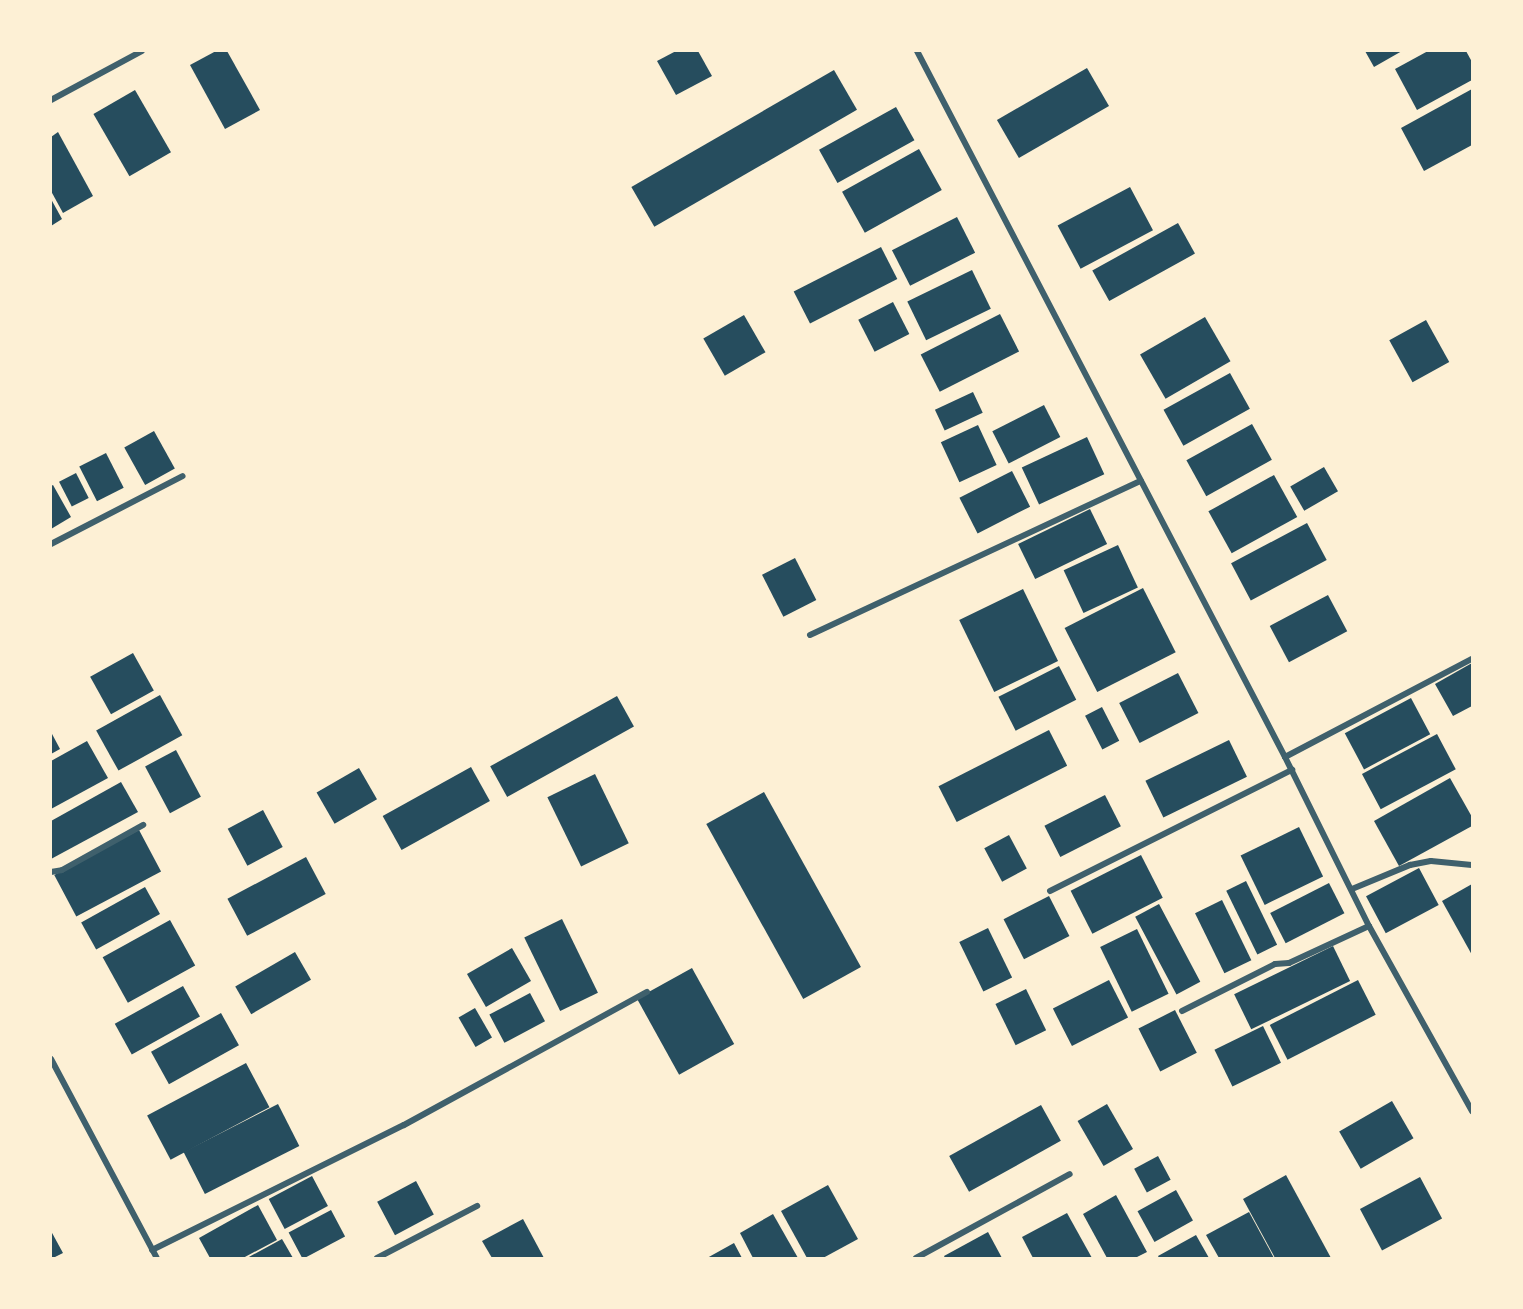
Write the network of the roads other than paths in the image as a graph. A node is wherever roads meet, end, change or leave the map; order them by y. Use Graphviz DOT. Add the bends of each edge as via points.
graph roads {
  1 [pos="142,51"];
  2 [pos="916,51"];
  3 [pos="51,100"];
  4 [pos="183,476"];
  5 [pos="1141,481"];
  6 [pos="51,544"];
  7 [pos="810,635"];
  8 [pos="1472,660"];
  9 [pos="1285,757"];
  10 [pos="1292,770"];
  11 [pos="143,825"];
  12 [pos="1472,865"];
  13 [pos="51,872"];
  14 [pos="1352,889"];
  15 [pos="1050,891"];
  16 [pos="1369,926"];
  17 [pos="647,992"];
  18 [pos="1182,1011"];
  19 [pos="51,1059"];
  20 [pos="1472,1111"];
  21 [pos="1070,1174"];
  22 [pos="477,1206"];
  23 [pos="152,1250"];
  24 [pos="157,1258"];
  25 [pos="377,1258"];
  26 [pos="916,1258"];
  1 -- 3 [label="street"];
  2 -- 5 [label="street"];
  4 -- 6 [label="street"];
  5 -- 7 [label="street"];
  5 -- 9 [label="street"];
  8 -- 9 [label="street"];
  9 -- 10 [label="street"];
  10 -- 14 [label="street"];
  10 -- 15 [label="street"];
  11 -- 13 [label="street" via="62,870"];
  12 -- 14 [label="street" via="1431,861 1410,865"];
  14 -- 16 [label="street"];
  16 -- 18 [label="street" via="1289,963 1269,967"];
  16 -- 20 [label="street"];
  17 -- 23 [label="street" via="404,1125"];
  19 -- 23 [label="street"];
  21 -- 26 [label="street"];
  22 -- 25 [label="street"];
  23 -- 24 [label="street"];
}
